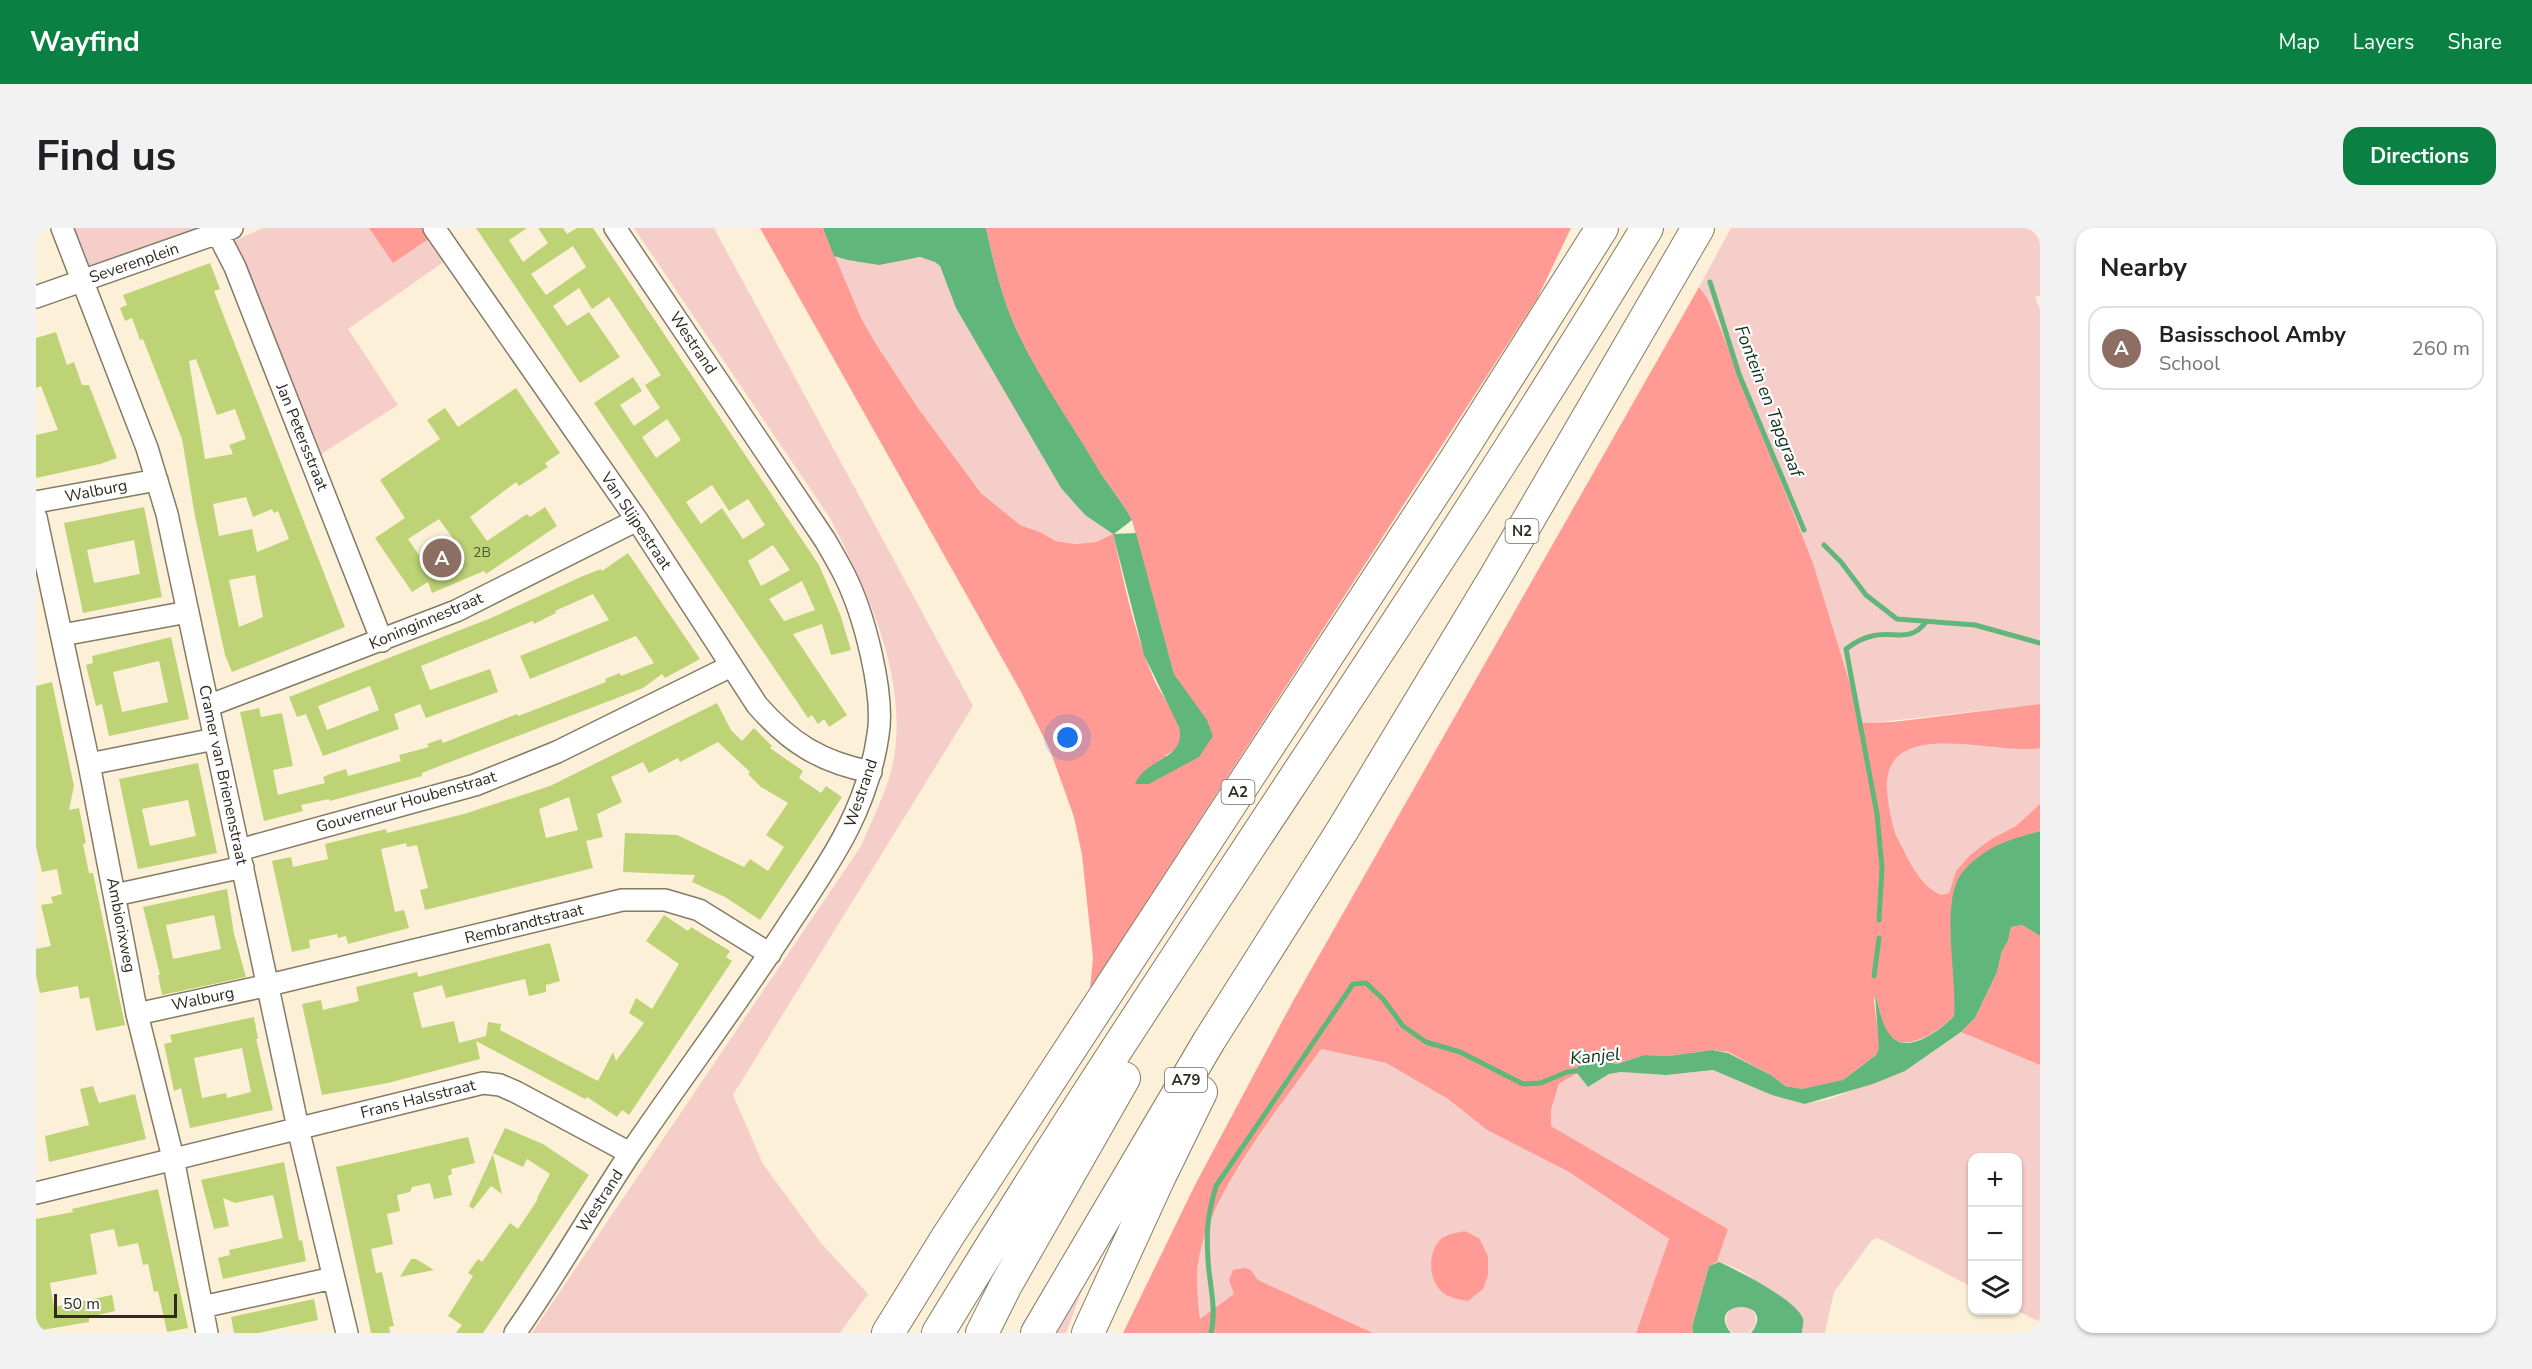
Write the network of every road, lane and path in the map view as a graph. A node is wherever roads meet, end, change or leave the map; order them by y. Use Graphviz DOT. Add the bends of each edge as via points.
graph roads {
  1 [pos="62,228"];
  2 [pos="434,228"];
  3 [pos="615,228"];
  4 [pos="1647,228"];
  5 [pos="1698,228"];
  6 [pos="225,231"];
  7 [pos="1596,235"];
  8 [pos="83,281"];
  9 [pos="36,297"];
  10 [pos="157,480"];
  11 [pos="36,502"];
  12 [pos="36,517"];
  13 [pos="637,520"];
  14 [pos="188,612"];
  15 [pos="62,635"];
  16 [pos="382,641"];
  17 [pos="731,666"];
  18 [pos="208,706"];
  19 [pos="215,739"];
  20 [pos="89,764"];
  21 [pos="871,772"];
  22 [pos="1342,831"];
  23 [pos="241,858"];
  24 [pos="1238,866"];
  25 [pos="115,895"];
  26 [pos="770,954"];
  27 [pos="269,985"];
  28 [pos="137,1014"];
  29 [pos="298,1128"];
  30 [pos="630,1154"];
  31 [pos="173,1158"];
  32 [pos="36,1193"];
  33 [pos="333,1278"];
  34 [pos="202,1307"];
  35 [pos="207,1333"];
  36 [pos="347,1333"];
  37 [pos="515,1333"];
  38 [pos="888,1333"];
  39 [pos="938,1333"];
  40 [pos="982,1333"];
  41 [pos="1036,1333"];
  42 [pos="1088,1333"];
  1 -- 8 [label="street, Cramer van Brienenstraat"];
  2 -- 13 [label="street, Van Slijpestraat"];
  3 -- 21 [label="street, Westrand" via="846,577 865,633 878,695 879,733"];
  4 -- 24 [label="highway, A2" via="1506,455"];
  5 -- 22 [label="highway, N2"];
  6 -- 8 [label="street, Severenplein"];
  6 -- 16 [label="street, Jan Petersstraat" via="235,267"];
  7 -- 38 [label="highway, A2" via="1454,462"];
  8 -- 9 [label="street, Severenplein"];
  8 -- 10 [label="street, Cramer van Brienenstraat"];
  10 -- 11 [label="street, Walburg"];
  10 -- 14 [label="street, Cramer van Brienenstraat"];
  12 -- 15 [label="street, Ambiorixweg"];
  13 -- 16 [label="street, Koninginnestraat" via="456,611"];
  13 -- 17 [label="street, Van Slijpestraat"];
  14 -- 15 [label="street"];
  14 -- 18 [label="street, Cramer van Brienenstraat"];
  15 -- 20 [label="street, Ambiorixweg"];
  16 -- 18 [label="street, Koninginnestraat"];
  17 -- 21 [label="street, Van Slijpestraat" via="757,705 794,741 825,759"];
  17 -- 23 [label="street, Gouverneur Houbenstraat" via="556,752 475,785"];
  18 -- 19 [label="street, Cramer van Brienenstraat"];
  19 -- 20 [label="street"];
  19 -- 23 [label="street, Cramer van Brienenstraat"];
  20 -- 25 [label="street, Ambiorixweg"];
  21 -- 26 [label="street, Westrand" via="843,842"];
  22 -- 41 [label="highway, A79" via="1209,1041"];
  22 -- 42 [label="highway, N2" via="1206,1083 1152,1190"];
  23 -- 25 [label="street"];
  23 -- 27 [label="street, Cramer van Brienenstraat"];
  24 -- 39 [label="highway, A2"];
  24 -- 40 [label="highway" via="1161,1016 1092,1130"];
  25 -- 28 [label="street, Ambiorixweg"];
  26 -- 27 [label="street, Rembrandtstraat" via="699,909 665,900 622,900"];
  26 -- 30 [label="street, Westrand"];
  27 -- 28 [label="street, Walburg"];
  27 -- 29 [label="street, Cramer van Brienenstraat"];
  28 -- 31 [label="street, Ambiorixweg"];
  29 -- 30 [label="street, Frans Halsstraat" via="483,1083 516,1092"];
  29 -- 31 [label="street"];
  29 -- 33 [label="street, Cramer van Brienenstraat"];
  30 -- 37 [label="street, Westrand"];
  31 -- 32 [label="street"];
  31 -- 34 [label="street, Ambiorixweg"];
  33 -- 34 [label="street"];
  33 -- 36 [label="street, Cramer van Brienenstraat"];
  34 -- 35 [label="street, Ambiorixweg"];
}
